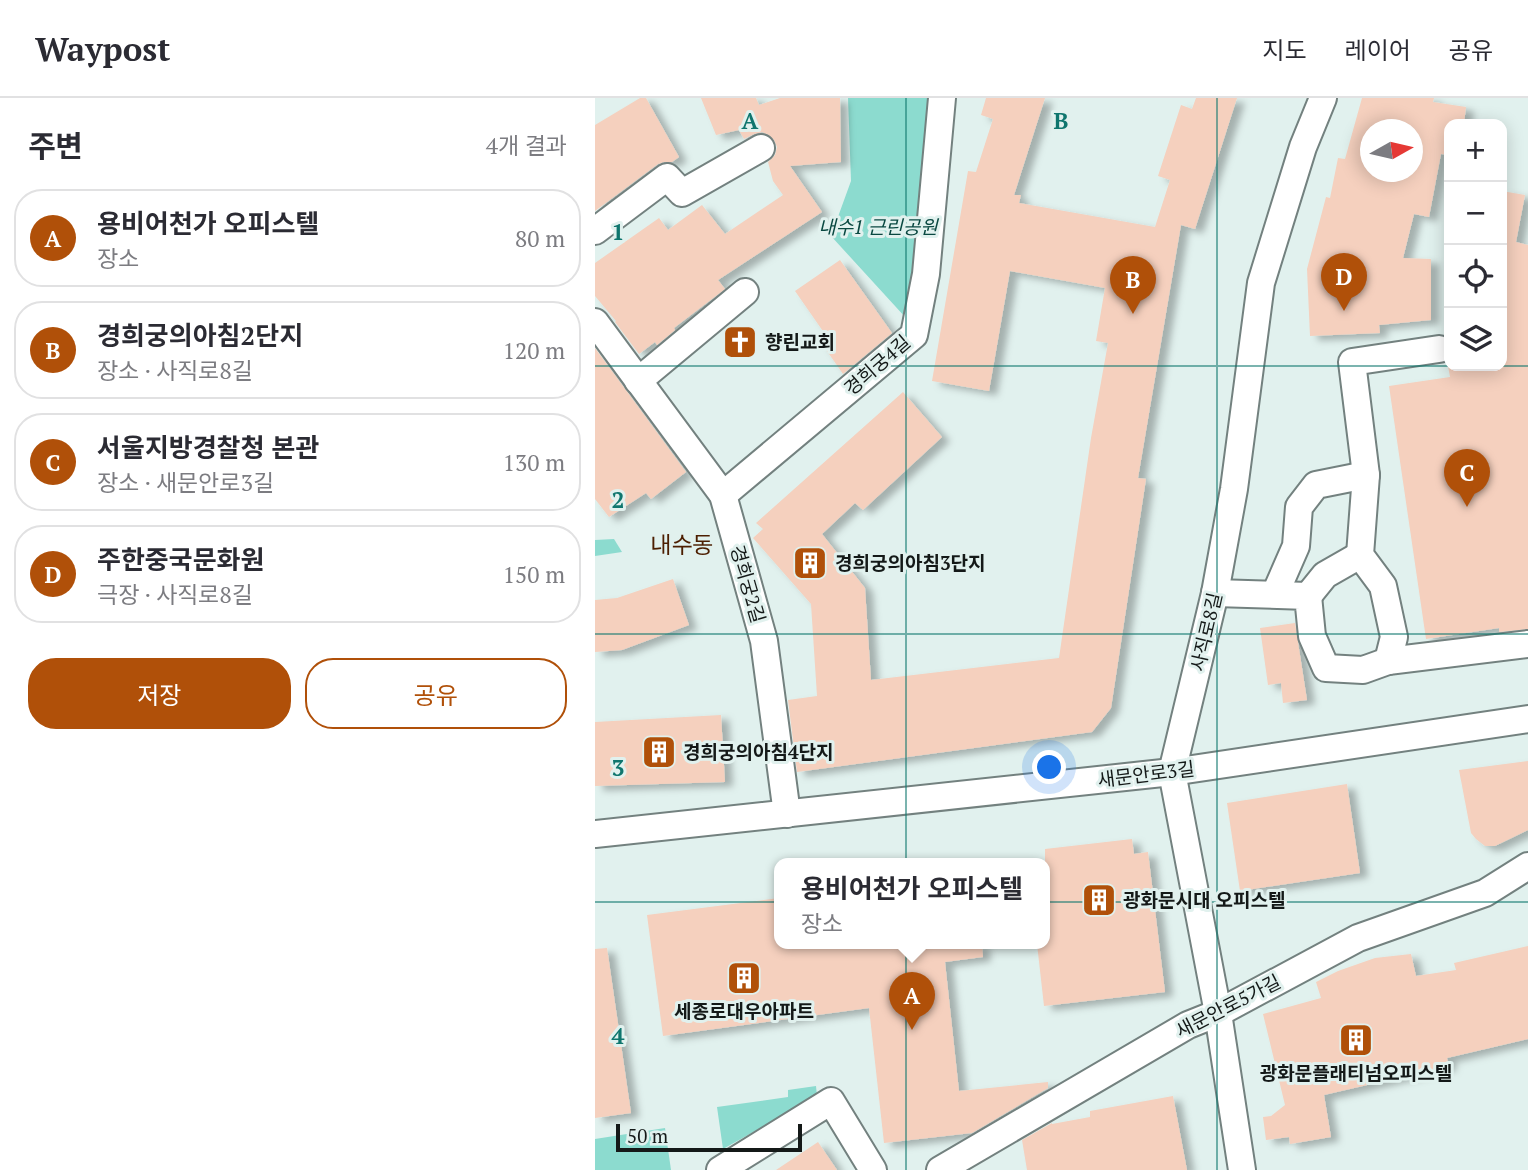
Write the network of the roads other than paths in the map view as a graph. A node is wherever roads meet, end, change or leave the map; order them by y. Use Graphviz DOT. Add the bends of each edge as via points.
graph roads {
  1 [pos="942,98"];
  2 [pos="1323,98"];
  3 [pos="761,148"];
  4 [pos="595,231"];
  5 [pos="745,292"];
  6 [pos="595,323"];
  7 [pos="1439,349"];
  8 [pos="638,381"];
  9 [pos="1366,475"];
  10 [pos="723,495"];
  11 [pos="1360,555"];
  12 [pos="1215,593"];
  13 [pos="1275,594"];
  14 [pos="1308,596"];
  15 [pos="1528,644"];
  16 [pos="1388,661"];
  17 [pos="1528,719"];
  18 [pos="1172,772"];
  19 [pos="787,814"];
  20 [pos="595,834"];
  21 [pos="1528,866"];
  22 [pos="1218,1013"];
  23 [pos="720,1170"];
  24 [pos="873,1170"];
  25 [pos="940,1170"];
  26 [pos="1242,1170"];
  1 -- 10 [label="street, 경희궁4길" via="926,274 914,335"];
  2 -- 12 [label="street, 사직로8길" via="1261,283 1234,489"];
  3 -- 4 [label="street" via="683,193 667,177"];
  5 -- 8 [label="street"];
  6 -- 8 [label="street, 경희궁2길"];
  7 -- 9 [label="street" via="1352,362"];
  8 -- 10 [label="street, 경희궁2길"];
  9 -- 11 [label="street"];
  9 -- 13 [label="street" via="1316,485 1299,507 1296,546"];
  10 -- 19 [label="street, 경희궁2길" via="764,641"];
  11 -- 14 [label="street" via="1325,575"];
  11 -- 16 [label="street" via="1383,586 1394,637"];
  12 -- 13 [label="street"];
  12 -- 18 [label="street, 사직로8길"];
  13 -- 14 [label="street"];
  14 -- 16 [label="street" via="1312,636 1326,668 1363,670"];
  15 -- 16 [label="street"];
  17 -- 18 [label="street, 새문안로3길"];
  18 -- 19 [label="street, 새문안로3길"];
  18 -- 22 [label="street, 사직로8길"];
  19 -- 20 [label="street, 새문안로3길"];
  21 -- 22 [label="street, 새문안로5가길" via="1485,893 1358,938"];
  22 -- 25 [label="street, 새문안로5가길"];
  22 -- 26 [label="street, 사직로8길"];
  23 -- 24 [label="street" via="831,1101"];
}
